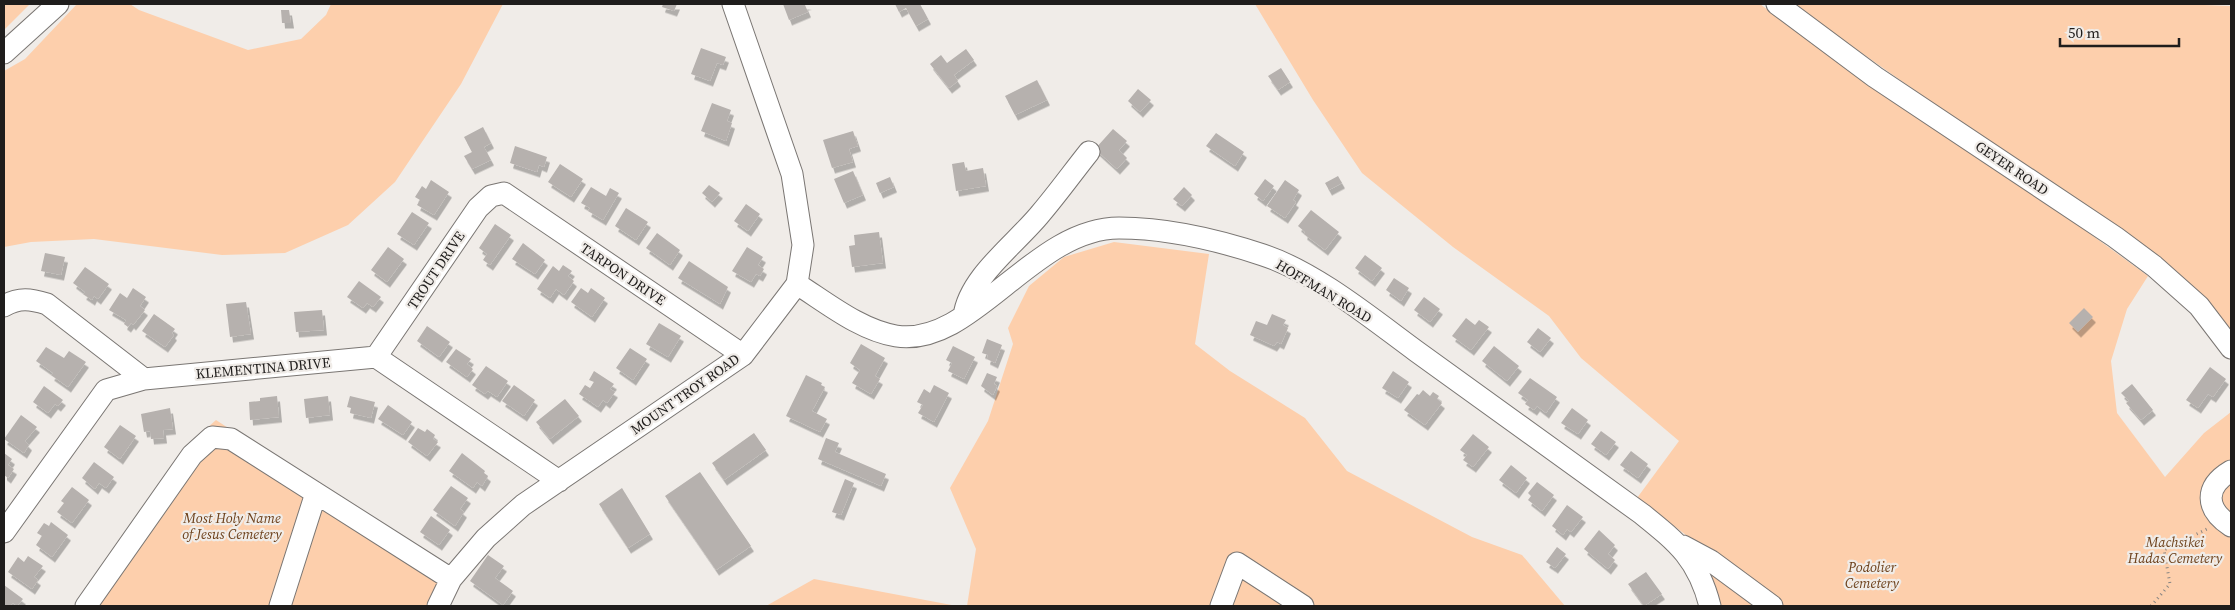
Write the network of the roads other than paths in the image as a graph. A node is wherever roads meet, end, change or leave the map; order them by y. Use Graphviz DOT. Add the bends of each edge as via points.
graph roads {
  1 [pos="58,4"];
  2 [pos="733,4"];
  3 [pos="1777,4"];
  4 [pos="4,53"];
  5 [pos="1089,152"];
  6 [pos="504,193"];
  7 [pos="797,284"];
  8 [pos="4,306"];
  9 [pos="964,316"];
  10 [pos="2231,348"];
  11 [pos="743,355"];
  12 [pos="376,357"];
  13 [pos="144,379"];
  14 [pos="2231,471"];
  15 [pos="559,481"];
  16 [pos="316,493"];
  17 [pos="2227,523"];
  18 [pos="4,532"];
  19 [pos="1678,543"];
  20 [pos="451,579"];
  21 [pos="86,606"];
  22 [pos="280,606"];
  23 [pos="438,606"];
  24 [pos="1221,606"];
  25 [pos="1303,606"];
  26 [pos="1710,606"];
  27 [pos="1772,606"];
  1 -- 4 [label="street"];
  2 -- 7 [label="street, MOUNT TROY ROAD" via="792,174 803,245"];
  3 -- 10 [label="street, GEYER ROAD" via="1875,76 2154,266 2199,306"];
  5 -- 9 [label="street" via="1041,213 975,287 966,302"];
  6 -- 11 [label="street, TARPON DRIVE"];
  6 -- 12 [label="street, TROUT DRIVE" via="492,196 478,208"];
  7 -- 9 [label="street, HOFFMAN ROAD" via="866,327 897,336 931,333"];
  7 -- 11 [label="street, MOUNT TROY ROAD"];
  8 -- 13 [label="street" via="14,300 31,299 47,304"];
  9 -- 19 [label="street, HOFFMAN ROAD" via="1043,255 1085,233 1118,228 1186,235 1264,255 1345,299"];
  11 -- 15 [label="street, MOUNT TROY ROAD"];
  12 -- 13 [label="street, KLEMENTINA DRIVE"];
  12 -- 15 [label="street"];
  13 -- 18 [label="street, KLEMENTINA DRIVE" via="106,390"];
  14 -- 17 [label="street" via="2218,479 2211,492 2211,504"];
  15 -- 20 [label="street, MOUNT TROY ROAD" via="523,505 486,538"];
  16 -- 20 [label="street"];
  16 -- 21 [label="street" via="231,439 212,437 192,455"];
  16 -- 22 [label="street"];
  19 -- 26 [label="street, HOFFMAN ROAD" via="1693,563"];
  19 -- 27 [label="street, HOFFMAN ROAD" via="1712,561"];
  20 -- 23 [label="street, MOUNT TROY ROAD"];
  24 -- 25 [label="street" via="1237,563"];
}
